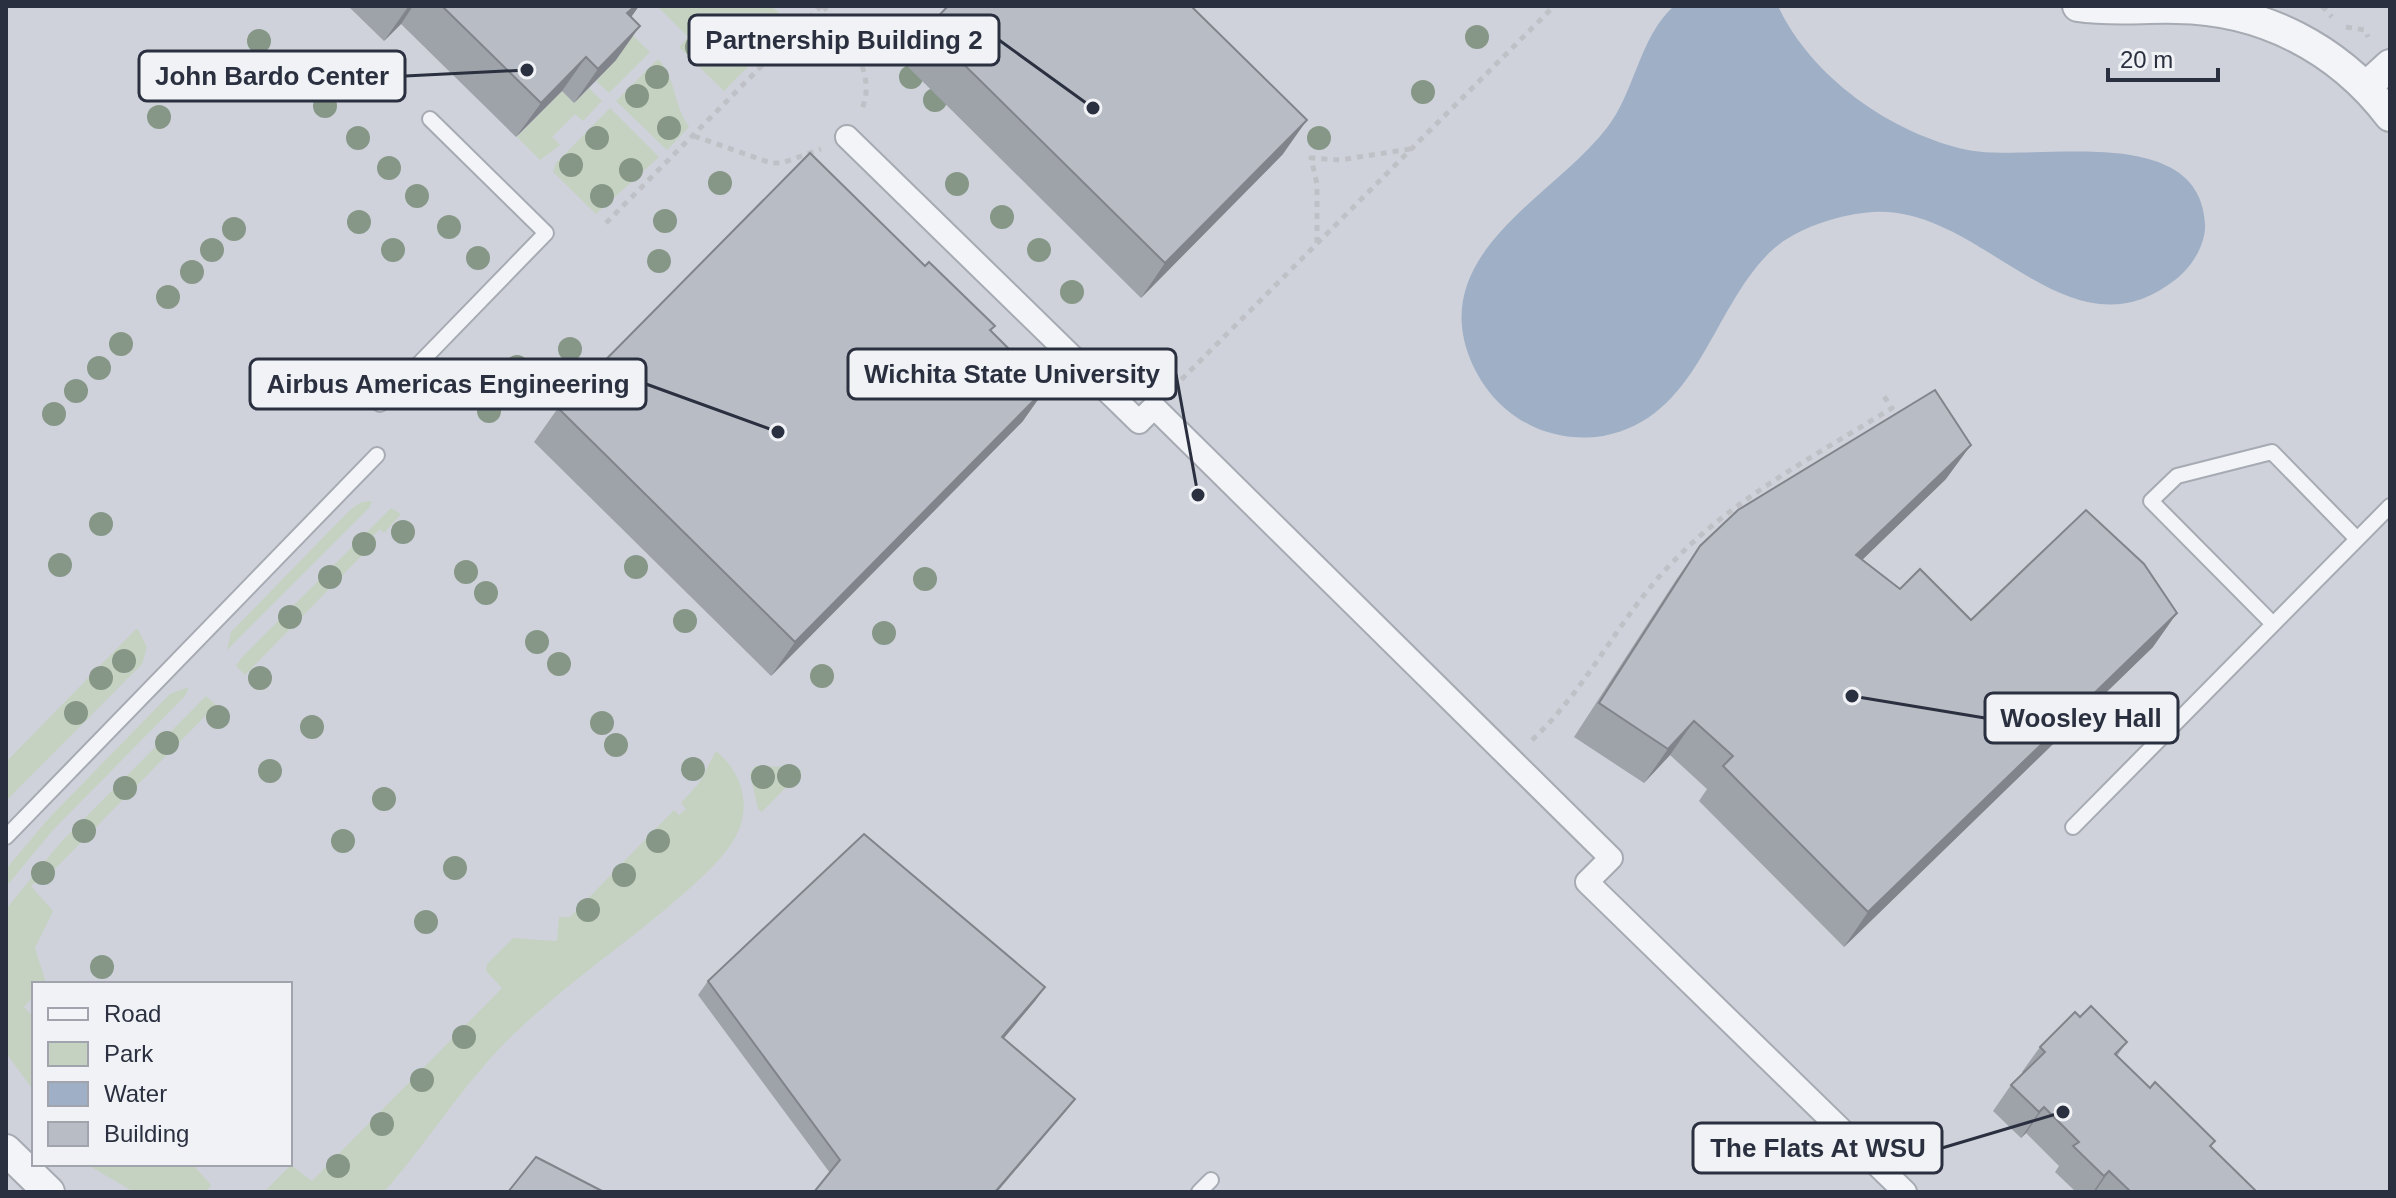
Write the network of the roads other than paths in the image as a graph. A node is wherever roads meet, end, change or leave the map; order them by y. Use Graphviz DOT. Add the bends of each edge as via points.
graph roads {
  1 [pos="2078,6"];
  2 [pos="2390,65"];
  3 [pos="2367,86"];
  4 [pos="2390,116"];
  5 [pos="430,119"];
  6 [pos="847,137"];
  7 [pos="380,404"];
  8 [pos="377,455"];
  9 [pos="2390,506"];
  10 [pos="2357,539"];
  11 [pos="2273,624"];
  12 [pos="2073,827"];
  13 [pos="6,837"];
  14 [pos="6,1150"];
  15 [pos="1211,1180"];
  16 [pos="49,1192"];
  17 [pos="1199,1192"];
  18 [pos="1905,1192"];
  1 -- 3 [label="street" via="2179,8 2241,16 2308,41"];
  2 -- 3 [label="street"];
  3 -- 4 [label="street"];
  5 -- 7 [label="lane" via="546,233"];
  6 -- 18 [label="street" via="1139,422 1154,407 1611,858 1587,882"];
  8 -- 13 [label="lane"];
  9 -- 10 [label="lane"];
  10 -- 11 [label="lane"];
  10 -- 11 [label="lane" via="2272,452 2177,476 2151,501"];
  11 -- 12 [label="lane"];
  14 -- 16 [label="street"];
  15 -- 17 [label="lane"];
}
